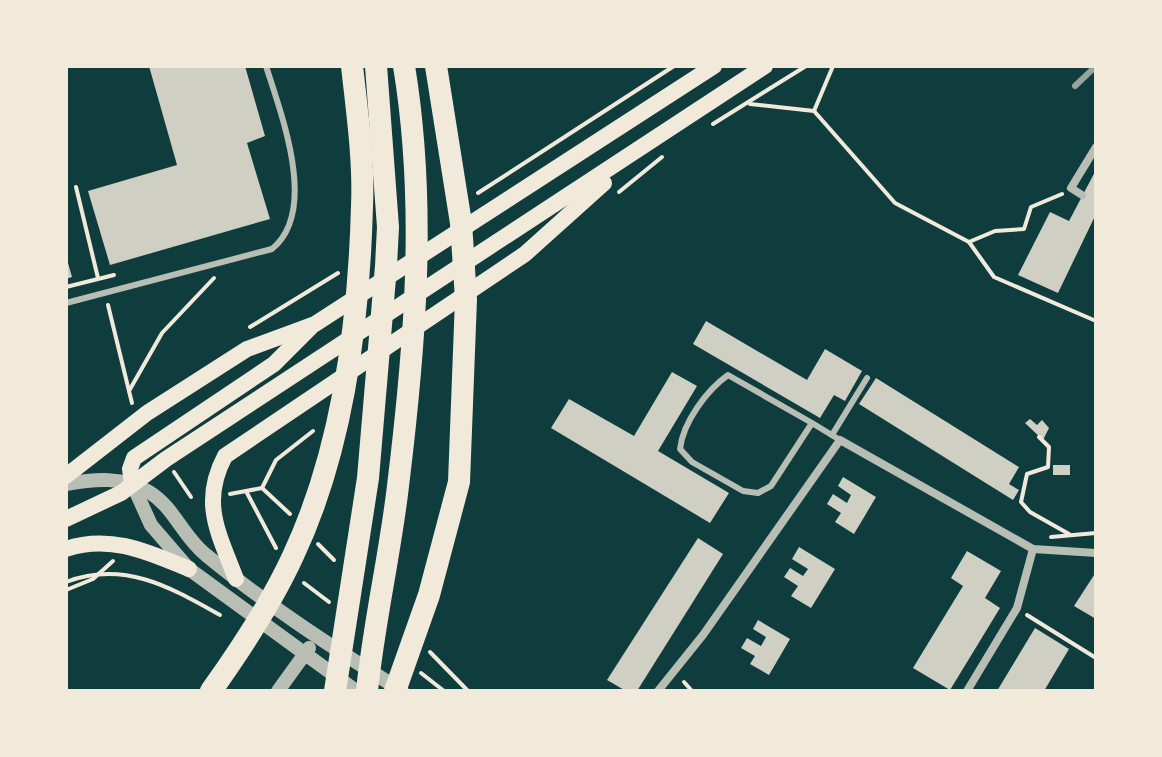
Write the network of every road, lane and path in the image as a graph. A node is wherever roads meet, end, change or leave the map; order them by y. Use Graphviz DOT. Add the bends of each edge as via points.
graph roads {
  1 [pos="266,66"];
  2 [pos="352,66"];
  3 [pos="376,66"];
  4 [pos="404,66"];
  5 [pos="436,66"];
  6 [pos="714,66"];
  7 [pos="765,66"];
  8 [pos="833,66"];
  9 [pos="747,104"];
  10 [pos="814,111"];
  11 [pos="658,133"];
  12 [pos="1096,147"];
  13 [pos="76,187"];
  14 [pos="1060,195"];
  15 [pos="1082,195"];
  16 [pos="969,242"];
  17 [pos="232,261"];
  18 [pos="105,293"];
  19 [pos="66,303"];
  20 [pos="1096,321"];
  21 [pos="315,324"];
  22 [pos="867,378"];
  23 [pos="129,391"];
  24 [pos="133,410"];
  25 [pos="812,423"];
  26 [pos="1039,437"];
  27 [pos="836,438"];
  28 [pos="66,476"];
  29 [pos="132,483"];
  30 [pos="66,484"];
  31 [pos="262,488"];
  32 [pos="247,493"];
  33 [pos="66,519"];
  34 [pos="1069,534"];
  35 [pos="66,549"];
  36 [pos="1033,549"];
  37 [pos="1096,553"];
  38 [pos="189,569"];
  39 [pos="98,573"];
  40 [pos="236,579"];
  41 [pos="66,582"];
  42 [pos="66,590"];
  43 [pos="1017,608"];
  44 [pos="228,619"];
  45 [pos="316,637"];
  46 [pos="306,653"];
  47 [pos="1096,658"];
  48 [pos="211,691"];
  49 [pos="278,691"];
  50 [pos="335,691"];
  51 [pos="356,691"];
  52 [pos="367,691"];
  53 [pos="395,691"];
  54 [pos="403,691"];
  55 [pos="658,691"];
  56 [pos="967,691"];
  1 -- 17 [label="lane" via="294,157 289,231 272,249"];
  2 -- 48 [label="highway" via="363,204 349,354 331,443 294,554"];
  3 -- 50 [label="highway" via="386,266 368,478"];
  4 -- 52 [label="highway" via="417,228 416,292 398,488"];
  5 -- 53 [label="highway" via="461,223 466,299 459,482 429,595"];
  6 -- 21 [label="main road"];
  7 -- 11 [label="main road"];
  8 -- 10 [label="path"];
  9 -- 10 [label="path"];
  10 -- 16 [label="path" via="895,203"];
  11 -- 29 [label="main road" via="555,207"];
  11 -- 40 [label="main road" via="525,254 225,456 211,495"];
  12 -- 15 [label="street" via="1071,188"];
  13 -- 18 [label="path"];
  14 -- 16 [label="path" via="1031,207 1024,229 995,231"];
  16 -- 20 [label="path" via="994,277"];
  17 -- 18 [label="lane"];
  17 -- 23 [label="path" via="232,268 205,284 162,333"];
  18 -- 19 [label="lane"];
  18 -- 23 [label="path"];
  21 -- 28 [label="main road" via="247,349 147,413"];
  21 -- 29 [label="main road" via="274,364 134,458"];
  22 -- 27 [label="lane"];
  23 -- 24 [label="path"];
  25 -- 25 [label="lane" via="728,375 712,386 681,438 680,449 692,462 743,491 758,493 771,486"];
  25 -- 27 [label="lane"];
  26 -- 34 [label="path" via="1049,447 1048,467 1027,474 1021,502"];
  27 -- 36 [label="street"];
  27 -- 55 [label="street" via="703,635"];
  29 -- 30 [label="street"];
  29 -- 33 [label="main road"];
  29 -- 38 [label="street" via="151,525"];
  29 -- 40 [label="street" via="161,502 202,552"];
  31 -- 32 [label="path"];
  35 -- 38 [label="main road" via="115,543"];
  36 -- 37 [label="street"];
  36 -- 43 [label="street"];
  38 -- 46 [label="street"];
  39 -- 41 [label="path"];
  39 -- 42 [label="path"];
  39 -- 44 [label="path" via="169,587"];
  40 -- 45 [label="street"];
  43 -- 47 [label="path"];
  43 -- 56 [label="street"];
  45 -- 46 [label="street"];
  45 -- 54 [label="street"];
  46 -- 49 [label="street"];
  46 -- 51 [label="street"];
}
